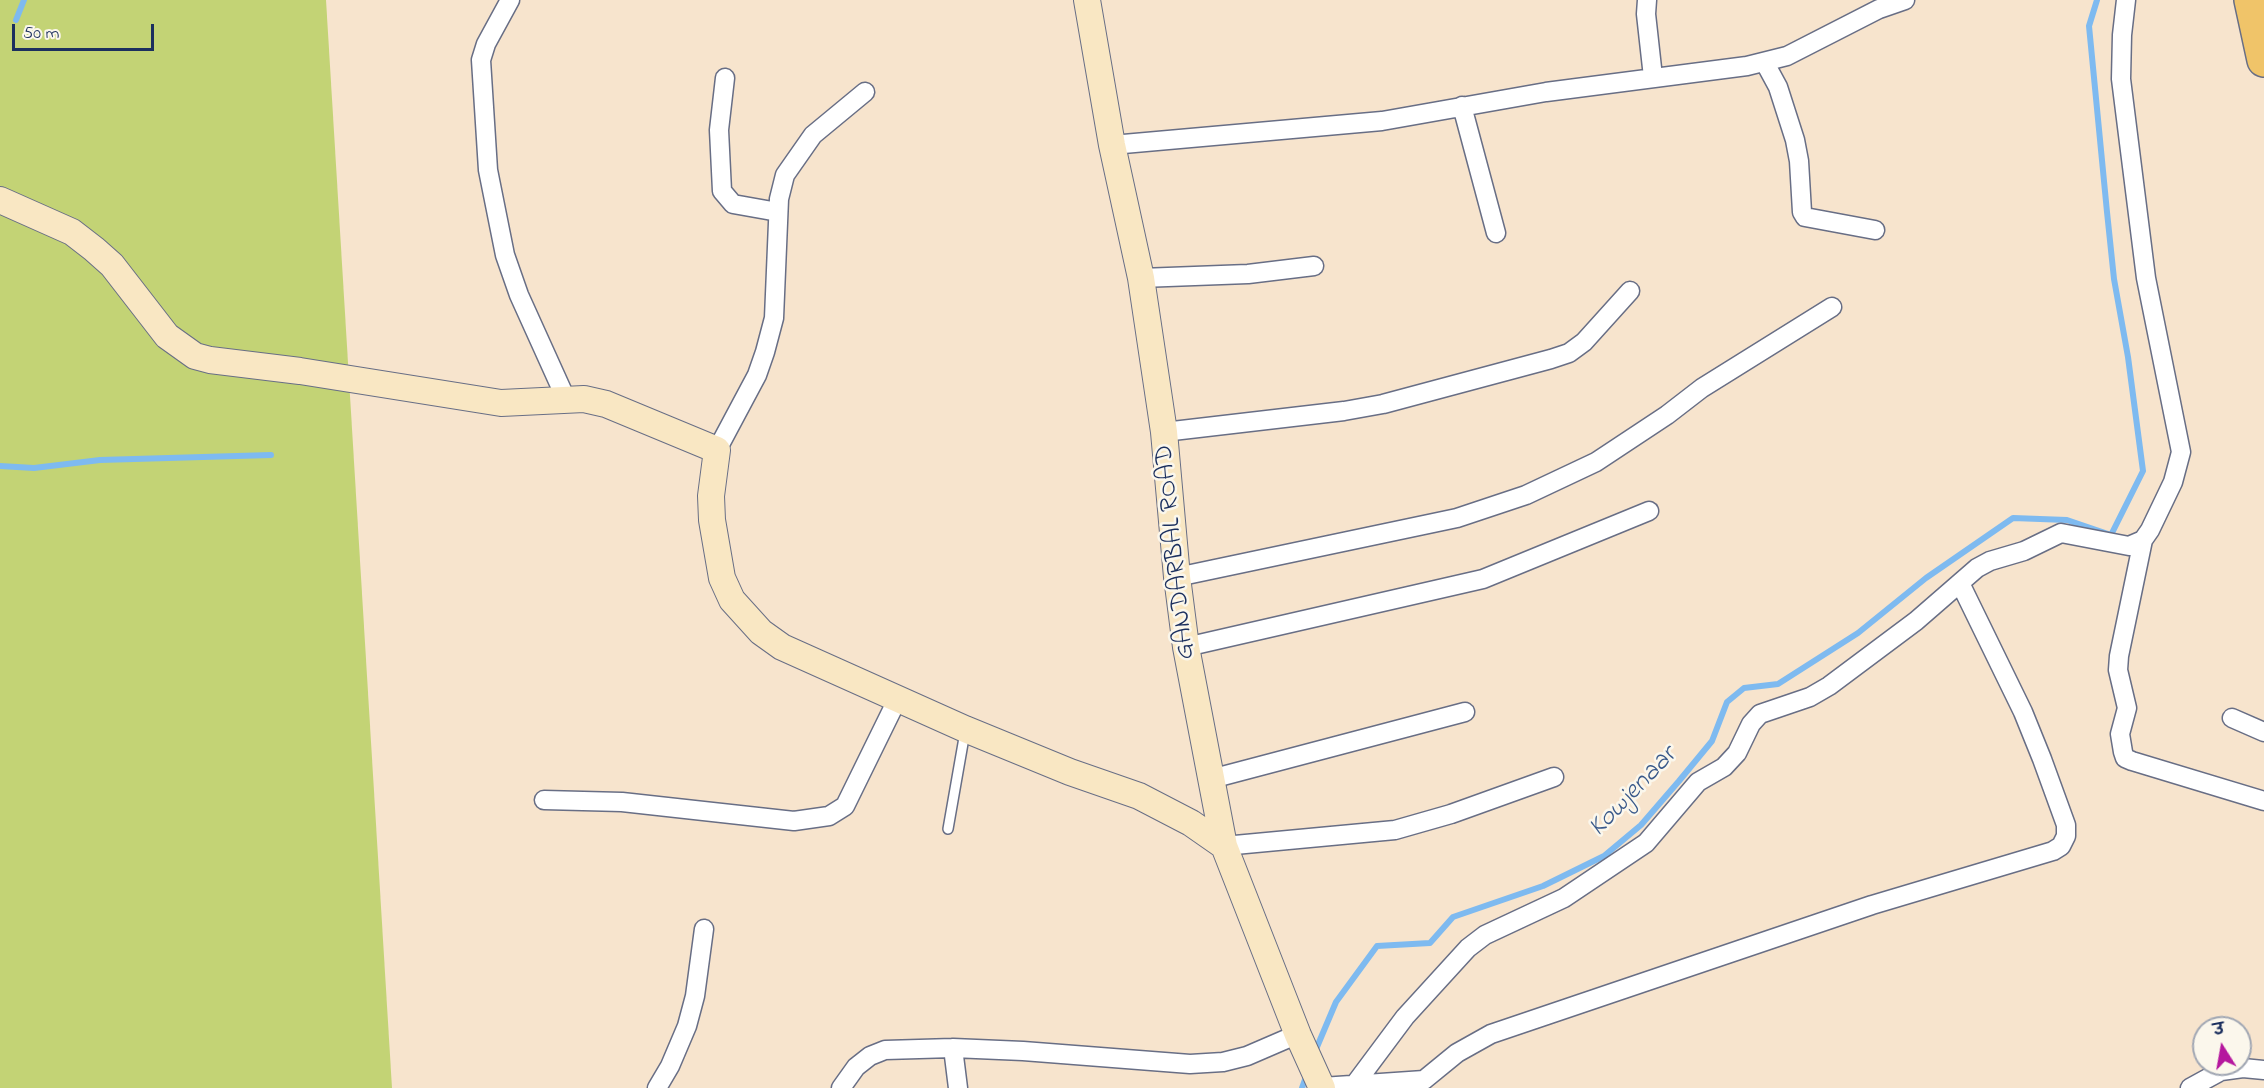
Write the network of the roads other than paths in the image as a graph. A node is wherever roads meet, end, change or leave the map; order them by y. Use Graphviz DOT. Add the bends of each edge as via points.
graph roads {
  1 [pos="510,0"];
  2 [pos="1087,0"];
  3 [pos="1647,0"];
  4 [pos="1905,0"];
  5 [pos="2126,0"];
  6 [pos="2252,0"];
  7 [pos="2264,60"];
  8 [pos="1765,63"];
  9 [pos="1653,77"];
  10 [pos="725,78"];
  11 [pos="865,92"];
  12 [pos="1462,106"];
  13 [pos="1112,145"];
  14 [pos="0,200"];
  15 [pos="778,212"];
  16 [pos="1875,230"];
  17 [pos="1496,233"];
  18 [pos="1314,266"];
  19 [pos="1141,278"];
  20 [pos="1630,291"];
  21 [pos="1832,307"];
  22 [pos="566,399"];
  23 [pos="1164,432"];
  24 [pos="717,450"];
  25 [pos="1649,511"];
  26 [pos="2143,540"];
  27 [pos="1177,577"];
  28 [pos="1960,583"];
  29 [pos="1186,647"];
  30 [pos="897,700"];
  31 [pos="1465,712"];
  32 [pos="2232,718"];
  33 [pos="965,729"];
  34 [pos="2264,732"];
  35 [pos="1554,777"];
  36 [pos="1211,779"];
  37 [pos="544,800"];
  38 [pos="2264,801"];
  39 [pos="948,829"];
  40 [pos="1224,846"];
  41 [pos="704,929"];
  42 [pos="1298,1034"];
  43 [pos="953,1048"];
  44 [pos="2264,1070"];
  45 [pos="1355,1084"];
  46 [pos="1322,1087"];
  47 [pos="657,1088"];
  48 [pos="841,1088"];
  49 [pos="958,1088"];
  50 [pos="2190,1088"];
  1 -- 22 [label="street" via="481,60 488,170 505,255"];
  2 -- 13 [label="street, GANDARBAL ROAD"];
  3 -- 9 [label="street"];
  4 -- 8 [label="street"];
  5 -- 26 [label="street" via="2121,79 2146,278 2181,452 2173,482"];
  6 -- 7 [label="highway"];
  8 -- 9 [label="street"];
  8 -- 16 [label="street" via="1778,87 1795,140 1805,218"];
  9 -- 12 [label="street"];
  10 -- 15 [label="street" via="719,130 722,191 733,204"];
  11 -- 15 [label="street" via="823,124 799,154 783,182"];
  12 -- 13 [label="street" via="1382,121"];
  12 -- 17 [label="street"];
  13 -- 19 [label="street, GANDARBAL ROAD"];
  14 -- 22 [label="street" via="72,232 94,249 112,265 167,336 195,356 501,403"];
  15 -- 24 [label="street" via="774,318 757,375"];
  18 -- 19 [label="street" via="1248,274"];
  19 -- 23 [label="street, GANDARBAL ROAD"];
  20 -- 23 [label="street" via="1584,342 1551,359 1353,410"];
  21 -- 27 [label="street" via="1702,388 1596,462 1526,495 1458,518"];
  22 -- 24 [label="street" via="606,404"];
  23 -- 27 [label="street, GANDARBAL ROAD"];
  24 -- 30 [label="street" via="712,519 722,578 732,600 761,632 782,647"];
  25 -- 29 [label="street" via="1484,579"];
  26 -- 28 [label="street" via="2129,546 2061,533 2024,551 1990,561"];
  26 -- 38 [label="street" via="2119,656 2118,670 2127,708 2120,735 2125,758"];
  27 -- 29 [label="street, GANDARBAL ROAD"];
  28 -- 45 [label="street" via="1829,686 1810,697 1760,714 1737,753 1724,767 1698,782 1646,843 1564,898 1485,935 1468,948 1404,1017"];
  28 -- 45 [label="street" via="2042,759 2066,825 2061,846 1872,905 1491,1034 1457,1053 1424,1080"];
  29 -- 36 [label="street, GANDARBAL ROAD"];
  30 -- 33 [label="street"];
  30 -- 37 [label="street" via="844,806 829,816 794,821 622,802"];
  31 -- 36 [label="street"];
  32 -- 34 [label="street"];
  33 -- 39 [label="lane"];
  33 -- 40 [label="street" via="1138,796 1191,823"];
  35 -- 40 [label="street" via="1395,830"];
  36 -- 40 [label="street, GANDARBAL ROAD"];
  40 -- 42 [label="street, GANDARBAL ROAD"];
  41 -- 47 [label="street" via="687,1026"];
  42 -- 43 [label="street" via="1247,1056 1190,1064"];
  42 -- 46 [label="street, GANDARBAL ROAD"];
  43 -- 48 [label="street" via="885,1050 856,1067"];
  43 -- 49 [label="street"];
  44 -- 50 [label="street" via="2221,1071"];
  45 -- 46 [label="street"];
}
